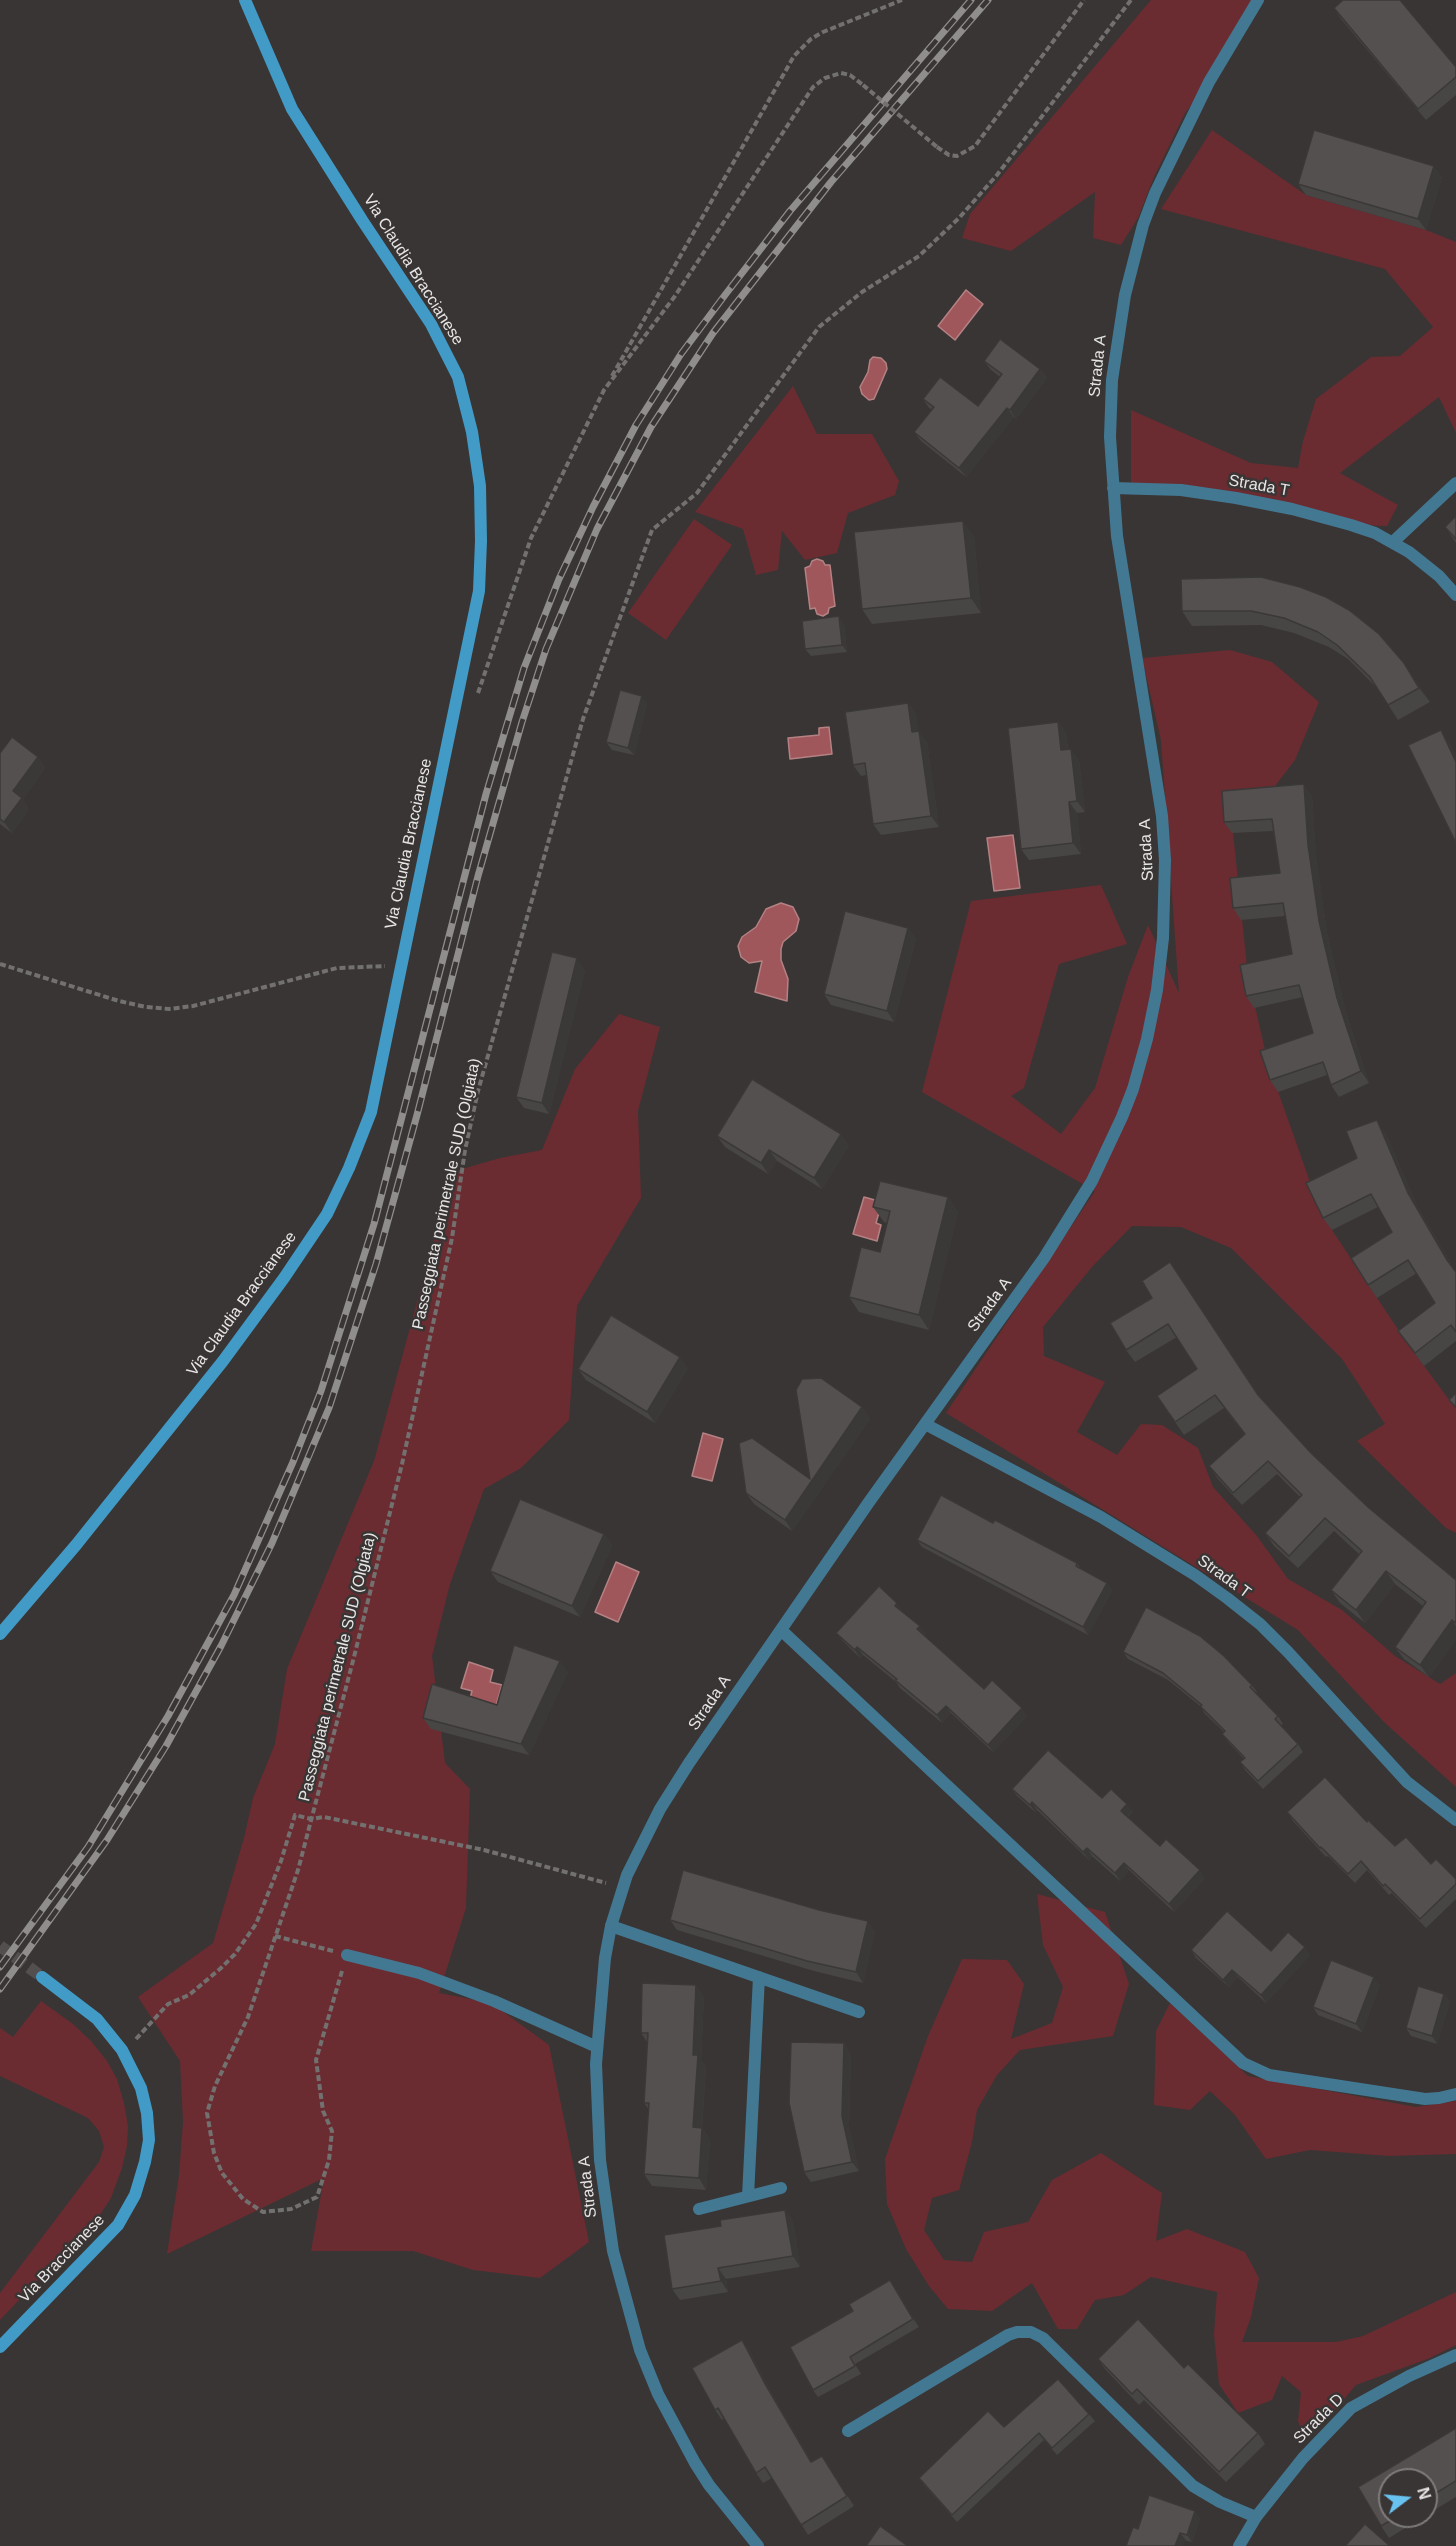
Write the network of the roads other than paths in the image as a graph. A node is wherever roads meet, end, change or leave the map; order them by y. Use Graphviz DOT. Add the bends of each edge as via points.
graph roads {
  1 [pos="245,0"];
  2 [pos="1258,0"];
  3 [pos="1456,483"];
  4 [pos="1113,488"];
  5 [pos="1394,542"];
  6 [pos="1456,595"];
  7 [pos="925,1424"];
  8 [pos="781,1630"];
  9 [pos="0,1634"];
  10 [pos="1456,1820"];
  11 [pos="611,1926"];
  12 [pos="346,1955"];
  13 [pos="42,1977"];
  14 [pos="759,1977"];
  15 [pos="859,2012"];
  16 [pos="597,2047"];
  17 [pos="1456,2094"];
  18 [pos="782,2188"];
  19 [pos="748,2196"];
  20 [pos="699,2209"];
  21 [pos="0,2347"];
  22 [pos="1456,2355"];
  23 [pos="848,2431"];
  24 [pos="1256,2517"];
  25 [pos="758,2546"];
  26 [pos="1239,2546"];
  1 -- 9 [label="main road, Via Claudia Braccianese" via="292,109 431,324 459,376 480,486 479,591 371,1112 349,1168 327,1214 223,1361"];
  2 -- 4 [label="street, Strada A" via="1189,120 1155,193 1141,234 1125,295 1113,371"];
  3 -- 5 [label="street"];
  4 -- 5 [label="street, Strada T" via="1181,490 1236,498 1312,514"];
  4 -- 7 [label="street, Strada A" via="1164,837 1164,929 1153,1015 1133,1089 1092,1181 1044,1258"];
  5 -- 6 [label="street, Strada T" via="1423,562"];
  7 -- 8 [label="street, Strada A"];
  7 -- 10 [label="street, Strada T" via="1101,1516 1227,1598 1260,1624 1407,1782"];
  8 -- 11 [label="street, Strada A" via="660,1809 637,1854"];
  8 -- 17 [label="street" via="1243,2063 1269,2075 1425,2099"];
  11 -- 14 [label="street"];
  11 -- 16 [label="street, Strada A"];
  12 -- 16 [label="street" via="419,1973"];
  13 -- 21 [label="main road, Via Braccianese" via="97,2019 124,2054 141,2088 149,2127 145,2162 135,2195 118,2225"];
  14 -- 15 [label="street"];
  14 -- 19 [label="street"];
  16 -- 25 [label="street, Strada A" via="597,2109 605,2203 613,2251 640,2350 694,2463"];
  18 -- 19 [label="street"];
  19 -- 20 [label="street"];
  22 -- 24 [label="street, Strada D" via="1351,2408 1303,2458"];
  23 -- 24 [label="street" via="1008,2335 1031,2332 1043,2338 1193,2486"];
  24 -- 26 [label="street, Strada D"];
}
